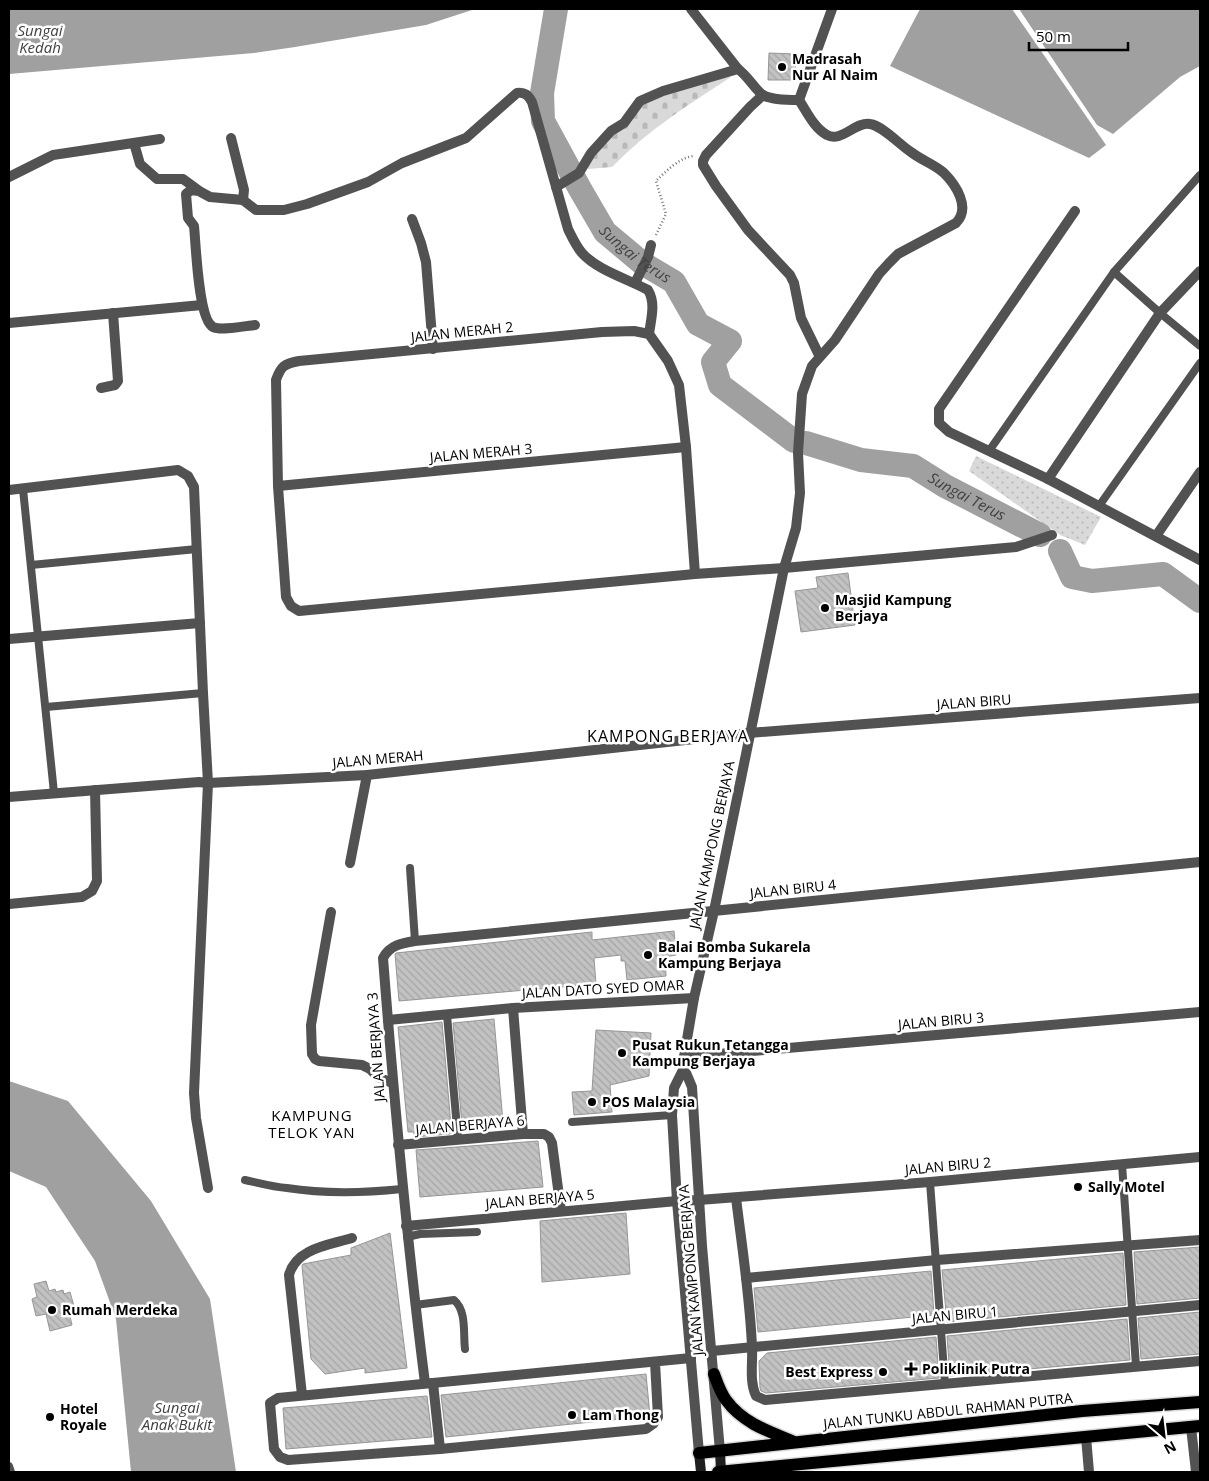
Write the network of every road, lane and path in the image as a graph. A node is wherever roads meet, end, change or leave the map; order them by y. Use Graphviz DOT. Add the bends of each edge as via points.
graph roads {
  1 [pos="691,9"];
  2 [pos="832,9"];
  3 [pos="738,69"];
  4 [pos="763,95"];
  5 [pos="799,100"];
  6 [pos="231,138"];
  7 [pos="160,139"];
  8 [pos="134,143"];
  9 [pos="706,155"];
  10 [pos="1200,175"];
  11 [pos="9,177"];
  12 [pos="560,185"];
  13 [pos="199,191"];
  14 [pos="243,200"];
  15 [pos="1075,211"];
  16 [pos="412,219"];
  17 [pos="651,245"];
  18 [pos="1200,271"];
  19 [pos="1114,272"];
  20 [pos="637,278"];
  21 [pos="202,305"];
  22 [pos="113,313"];
  23 [pos="1160,313"];
  24 [pos="9,322"];
  25 [pos="255,325"];
  26 [pos="649,334"];
  27 [pos="1200,346"];
  28 [pos="433,349"];
  29 [pos="820,355"];
  30 [pos="1200,363"];
  31 [pos="101,388"];
  32 [pos="686,448"];
  33 [pos="989,451"];
  34 [pos="1200,472"];
  35 [pos="1048,479"];
  36 [pos="278,486"];
  37 [pos="22,489"];
  38 [pos="9,490"];
  39 [pos="1099,506"];
  40 [pos="1052,535"];
  41 [pos="1156,536"];
  42 [pos="197,549"];
  43 [pos="1200,560"];
  44 [pos="31,565"];
  45 [pos="784,568"];
  46 [pos="695,574"];
  47 [pos="200,624"];
  48 [pos="39,636"];
  49 [pos="9,639"];
  50 [pos="203,693"];
  51 [pos="1200,698"];
  52 [pos="46,707"];
  53 [pos="749,733"];
  54 [pos="368,775"];
  55 [pos="208,783"];
  56 [pos="95,790"];
  57 [pos="54,793"];
  58 [pos="9,797"];
  59 [pos="1200,862"];
  60 [pos="350,863"];
  61 [pos="410,868"];
  62 [pos="9,904"];
  63 [pos="714,911"];
  64 [pos="331,912"];
  65 [pos="415,941"];
  66 [pos="390,949"];
  67 [pos="694,998"];
  68 [pos="513,1008"];
  69 [pos="1200,1012"];
  70 [pos="447,1015"];
  71 [pos="388,1020"];
  72 [pos="684,1057"];
  73 [pos="684,1068"];
  74 [pos="392,1083"];
  75 [pos="672,1115"];
  76 [pos="572,1122"];
  77 [pos="523,1134"];
  78 [pos="458,1139"];
  79 [pos="398,1145"];
  80 [pos="1200,1156"];
  81 [pos="1122,1164"];
  82 [pos="245,1180"];
  83 [pos="930,1182"];
  84 [pos="208,1188"];
  85 [pos="402,1189"];
  86 [pos="736,1198"];
  87 [pos="699,1200"];
  88 [pos="677,1201"];
  89 [pos="561,1211"];
  90 [pos="406,1226"];
  91 [pos="477,1232"];
  92 [pos="407,1237"];
  93 [pos="352,1238"];
  94 [pos="1200,1240"];
  95 [pos="1128,1246"];
  96 [pos="937,1260"];
  97 [pos="746,1278"];
  98 [pos="415,1305"];
  99 [pos="1200,1306"];
  100 [pos="1132,1312"];
  101 [pos="942,1330"];
  102 [pos="752,1347"];
  103 [pos="464,1349"];
  104 [pos="712,1351"];
  105 [pos="691,1358"];
  106 [pos="1200,1361"];
  107 [pos="655,1362"];
  108 [pos="1136,1366"];
  109 [pos="714,1374"];
  110 [pos="429,1383"];
  111 [pos="945,1384"];
  112 [pos="302,1395"];
  113 [pos="1200,1402"];
  114 [pos="1196,1426"];
  115 [pos="1086,1437"];
  116 [pos="795,1442"];
  117 [pos="440,1450"];
  118 [pos="720,1451"];
  119 [pos="699,1453"];
  120 [pos="803,1464"];
  121 [pos="9,1466"];
  122 [pos="11,1472"];
  123 [pos="701,1472"];
  124 [pos="718,1472"];
  125 [pos="721,1472"];
  126 [pos="783,1472"];
  127 [pos="1089,1472"];
  128 [pos="1196,1472"];
  1 -- 3 [label="street"];
  2 -- 5 [label="street"];
  3 -- 4 [label="street"];
  3 -- 12 [label="street" via="640,101 624,123 611,131 591,152 579,173"];
  4 -- 5 [label="street"];
  4 -- 9 [label="street"];
  5 -- 29 [label="street, JALAN KAMPONG BERJAYA" via="816,126 831,137 863,124 878,127 944,173 963,207 956,222 904,250 889,263 835,340"];
  6 -- 14 [label="street" via="244,190"];
  7 -- 8 [label="street"];
  8 -- 11 [label="street" via="53,155"];
  8 -- 13 [label="street" via="140,164 157,180 183,179"];
  9 -- 17 [label="path" via="690,156 667,170 656,182 666,214"];
  9 -- 29 [label="street" via="703,165 716,186 748,230 790,275 800,318"];
  10 -- 19 [label="lane"];
  12 -- 14 [label="street" via="532,102 523,92 517,93 466,138 402,162 368,182 284,210 256,210"];
  12 -- 20 [label="street" via="568,229 582,253 593,263"];
  13 -- 14 [label="street" via="210,198"];
  13 -- 21 [label="street" via="191,190 186,194 186,206 188,218 194,226"];
  15 -- 33 [label="street" via="939,410 939,423 949,432"];
  16 -- 28 [label="street" via="426,262"];
  17 -- 20 [label="street"];
  18 -- 23 [label="street"];
  19 -- 23 [label="lane"];
  19 -- 33 [label="lane"];
  20 -- 26 [label="street" via="652,297"];
  21 -- 22 [label="street"];
  21 -- 25 [label="street" via="213,327"];
  22 -- 24 [label="street"];
  22 -- 31 [label="street" via="118,382"];
  23 -- 27 [label="lane"];
  23 -- 35 [label="street"];
  26 -- 28 [label="street, JALAN MERAH 2" via="602,332"];
  26 -- 32 [label="street" via="679,385"];
  28 -- 36 [label="street, JALAN MERAH 2" via="287,363 276,380"];
  29 -- 45 [label="street, JALAN KAMPONG BERJAYA" via="808,373 802,394 798,453 800,493 796,528"];
  30 -- 39 [label="lane"];
  32 -- 36 [label="street, JALAN MERAH 3"];
  32 -- 46 [label="street"];
  33 -- 35 [label="street"];
  34 -- 41 [label="street"];
  35 -- 39 [label="street"];
  36 -- 46 [label="street, JALAN MERAH 2" via="286,597 299,611"];
  37 -- 38 [label="street"];
  37 -- 42 [label="street" via="178,470 188,476 194,487"];
  37 -- 44 [label="lane"];
  39 -- 41 [label="street"];
  40 -- 45 [label="street" via="1016,547"];
  41 -- 43 [label="street"];
  42 -- 44 [label="lane"];
  42 -- 47 [label="street"];
  44 -- 48 [label="lane"];
  45 -- 46 [label="street"];
  45 -- 53 [label="street, JALAN KAMPONG BERJAYA"];
  47 -- 48 [label="street"];
  47 -- 50 [label="street"];
  48 -- 49 [label="street"];
  48 -- 52 [label="lane"];
  50 -- 52 [label="lane"];
  50 -- 55 [label="street"];
  51 -- 53 [label="street, JALAN BIRU"];
  52 -- 57 [label="lane"];
  53 -- 54 [label="street, JALAN MERAH"];
  53 -- 63 [label="street, JALAN KAMPONG BERJAYA"];
  54 -- 55 [label="street, JALAN MERAH"];
  54 -- 60 [label="street"];
  55 -- 56 [label="street, JALAN MERAH"];
  55 -- 84 [label="street" via="194,1093"];
  56 -- 57 [label="street, JALAN MERAH"];
  56 -- 62 [label="street" via="97,881 92,891 82,897"];
  57 -- 58 [label="street, JALAN MERAH"];
  59 -- 63 [label="street, JALAN BIRU 4"];
  61 -- 65 [label="lane"];
  63 -- 65 [label="street, JALAN BIRU 4"];
  63 -- 67 [label="street, JALAN KAMPONG BERJAYA"];
  64 -- 74 [label="street" via="311,1025 312,1054 319,1061 362,1065"];
  65 -- 66 [label="street, JALAN BIRU 4"];
  66 -- 71 [label="street, JALAN BERJAYA 3" via="383,958"];
  67 -- 68 [label="street, JALAN DATO SYED OMAR"];
  67 -- 72 [label="street, JALAN KAMPONG BERJAYA"];
  68 -- 70 [label="street, JALAN DATO SYED OMAR"];
  68 -- 77 [label="street"];
  69 -- 72 [label="street, JALAN BIRU 3"];
  70 -- 71 [label="street, JALAN DATO SYED OMAR"];
  70 -- 78 [label="lane"];
  71 -- 74 [label="street, JALAN BERJAYA 3"];
  72 -- 73 [label="street, JALAN KAMPONG BERJAYA"];
  73 -- 75 [label="street, JALAN KAMPONG BERJAYA" via="674,1088"];
  73 -- 87 [label="street, JALAN KAMPONG BERJAYA" via="692,1088"];
  74 -- 79 [label="street, JALAN BERJAYA 3"];
  75 -- 76 [label="lane"];
  75 -- 88 [label="street, JALAN KAMPONG BERJAYA"];
  77 -- 78 [label="street, JALAN BERJAYA 6"];
  77 -- 89 [label="street, JALAN BERJAYA 6" via="544,1134 552,1143"];
  78 -- 79 [label="street, JALAN BERJAYA 6"];
  79 -- 85 [label="street, JALAN BERJAYA 3"];
  80 -- 81 [label="street, JALAN BIRU 2"];
  81 -- 83 [label="street, JALAN BIRU 2"];
  81 -- 95 [label="lane"];
  82 -- 85 [label="lane" via="311,1191 361,1193"];
  83 -- 86 [label="street, JALAN BIRU 2"];
  83 -- 96 [label="lane"];
  85 -- 90 [label="street, JALAN BERJAYA 3"];
  86 -- 87 [label="street, JALAN BIRU 2"];
  86 -- 97 [label="street"];
  87 -- 88 [label="street, JALAN BERJAYA 5"];
  87 -- 104 [label="street, JALAN KAMPONG BERJAYA"];
  88 -- 89 [label="street, JALAN BERJAYA 5"];
  88 -- 105 [label="street, JALAN KAMPONG BERJAYA"];
  89 -- 90 [label="street, JALAN BERJAYA 5"];
  90 -- 92 [label="street, JALAN BERJAYA 3"];
  91 -- 92 [label="lane"];
  92 -- 98 [label="street, JALAN BERJAYA 3"];
  93 -- 112 [label="street" via="308,1252 298,1258 289,1274"];
  94 -- 95 [label="street"];
  95 -- 96 [label="street"];
  95 -- 100 [label="lane"];
  96 -- 97 [label="street"];
  96 -- 101 [label="lane"];
  97 -- 102 [label="street"];
  98 -- 103 [label="lane" via="454,1300 460,1305"];
  98 -- 110 [label="street, JALAN BERJAYA 3"];
  99 -- 100 [label="street, JALAN BIRU 1"];
  100 -- 101 [label="street, JALAN BIRU 1"];
  100 -- 108 [label="lane"];
  101 -- 102 [label="street, JALAN BIRU 1"];
  101 -- 111 [label="lane"];
  102 -- 104 [label="street, JALAN BIRU 1"];
  102 -- 111 [label="street" via="753,1389 756,1396 764,1400"];
  104 -- 109 [label="street, JALAN KAMPONG BERJAYA"];
  105 -- 107 [label="street"];
  105 -- 119 [label="street, JALAN KAMPONG BERJAYA"];
  106 -- 108 [label="street"];
  107 -- 110 [label="street"];
  107 -- 117 [label="street" via="658,1417 646,1429"];
  108 -- 111 [label="street"];
  109 -- 116 [label="main road" via="725,1398 742,1418"];
  109 -- 118 [label="street, JALAN KAMPONG BERJAYA"];
  110 -- 112 [label="street"];
  110 -- 117 [label="street, JALAN BERJAYA 3"];
  112 -- 117 [label="street" via="278,1398 270,1403 274,1448 280,1457 288,1460"];
  113 -- 116 [label="main road, JALAN TUNKU ABDUL RAHMAN PUTRA" via="1082,1411"];
  114 -- 115 [label="main road"];
  114 -- 128 [label="street"];
  115 -- 120 [label="main road"];
  115 -- 127 [label="street"];
  116 -- 118 [label="main road, JALAN TUNKU ABDUL RAHMAN PUTRA"];
  118 -- 119 [label="main road, JALAN TUNKU ABDUL RAHMAN PUTRA"];
  118 -- 125 [label="main road, JALAN KAMPONG BERJAYA"];
  119 -- 123 [label="main road"];
  120 -- 125 [label="main road"];
  120 -- 126 [label="main road"];
  121 -- 122 [label="lane"];
  124 -- 125 [label="main road"];
}
